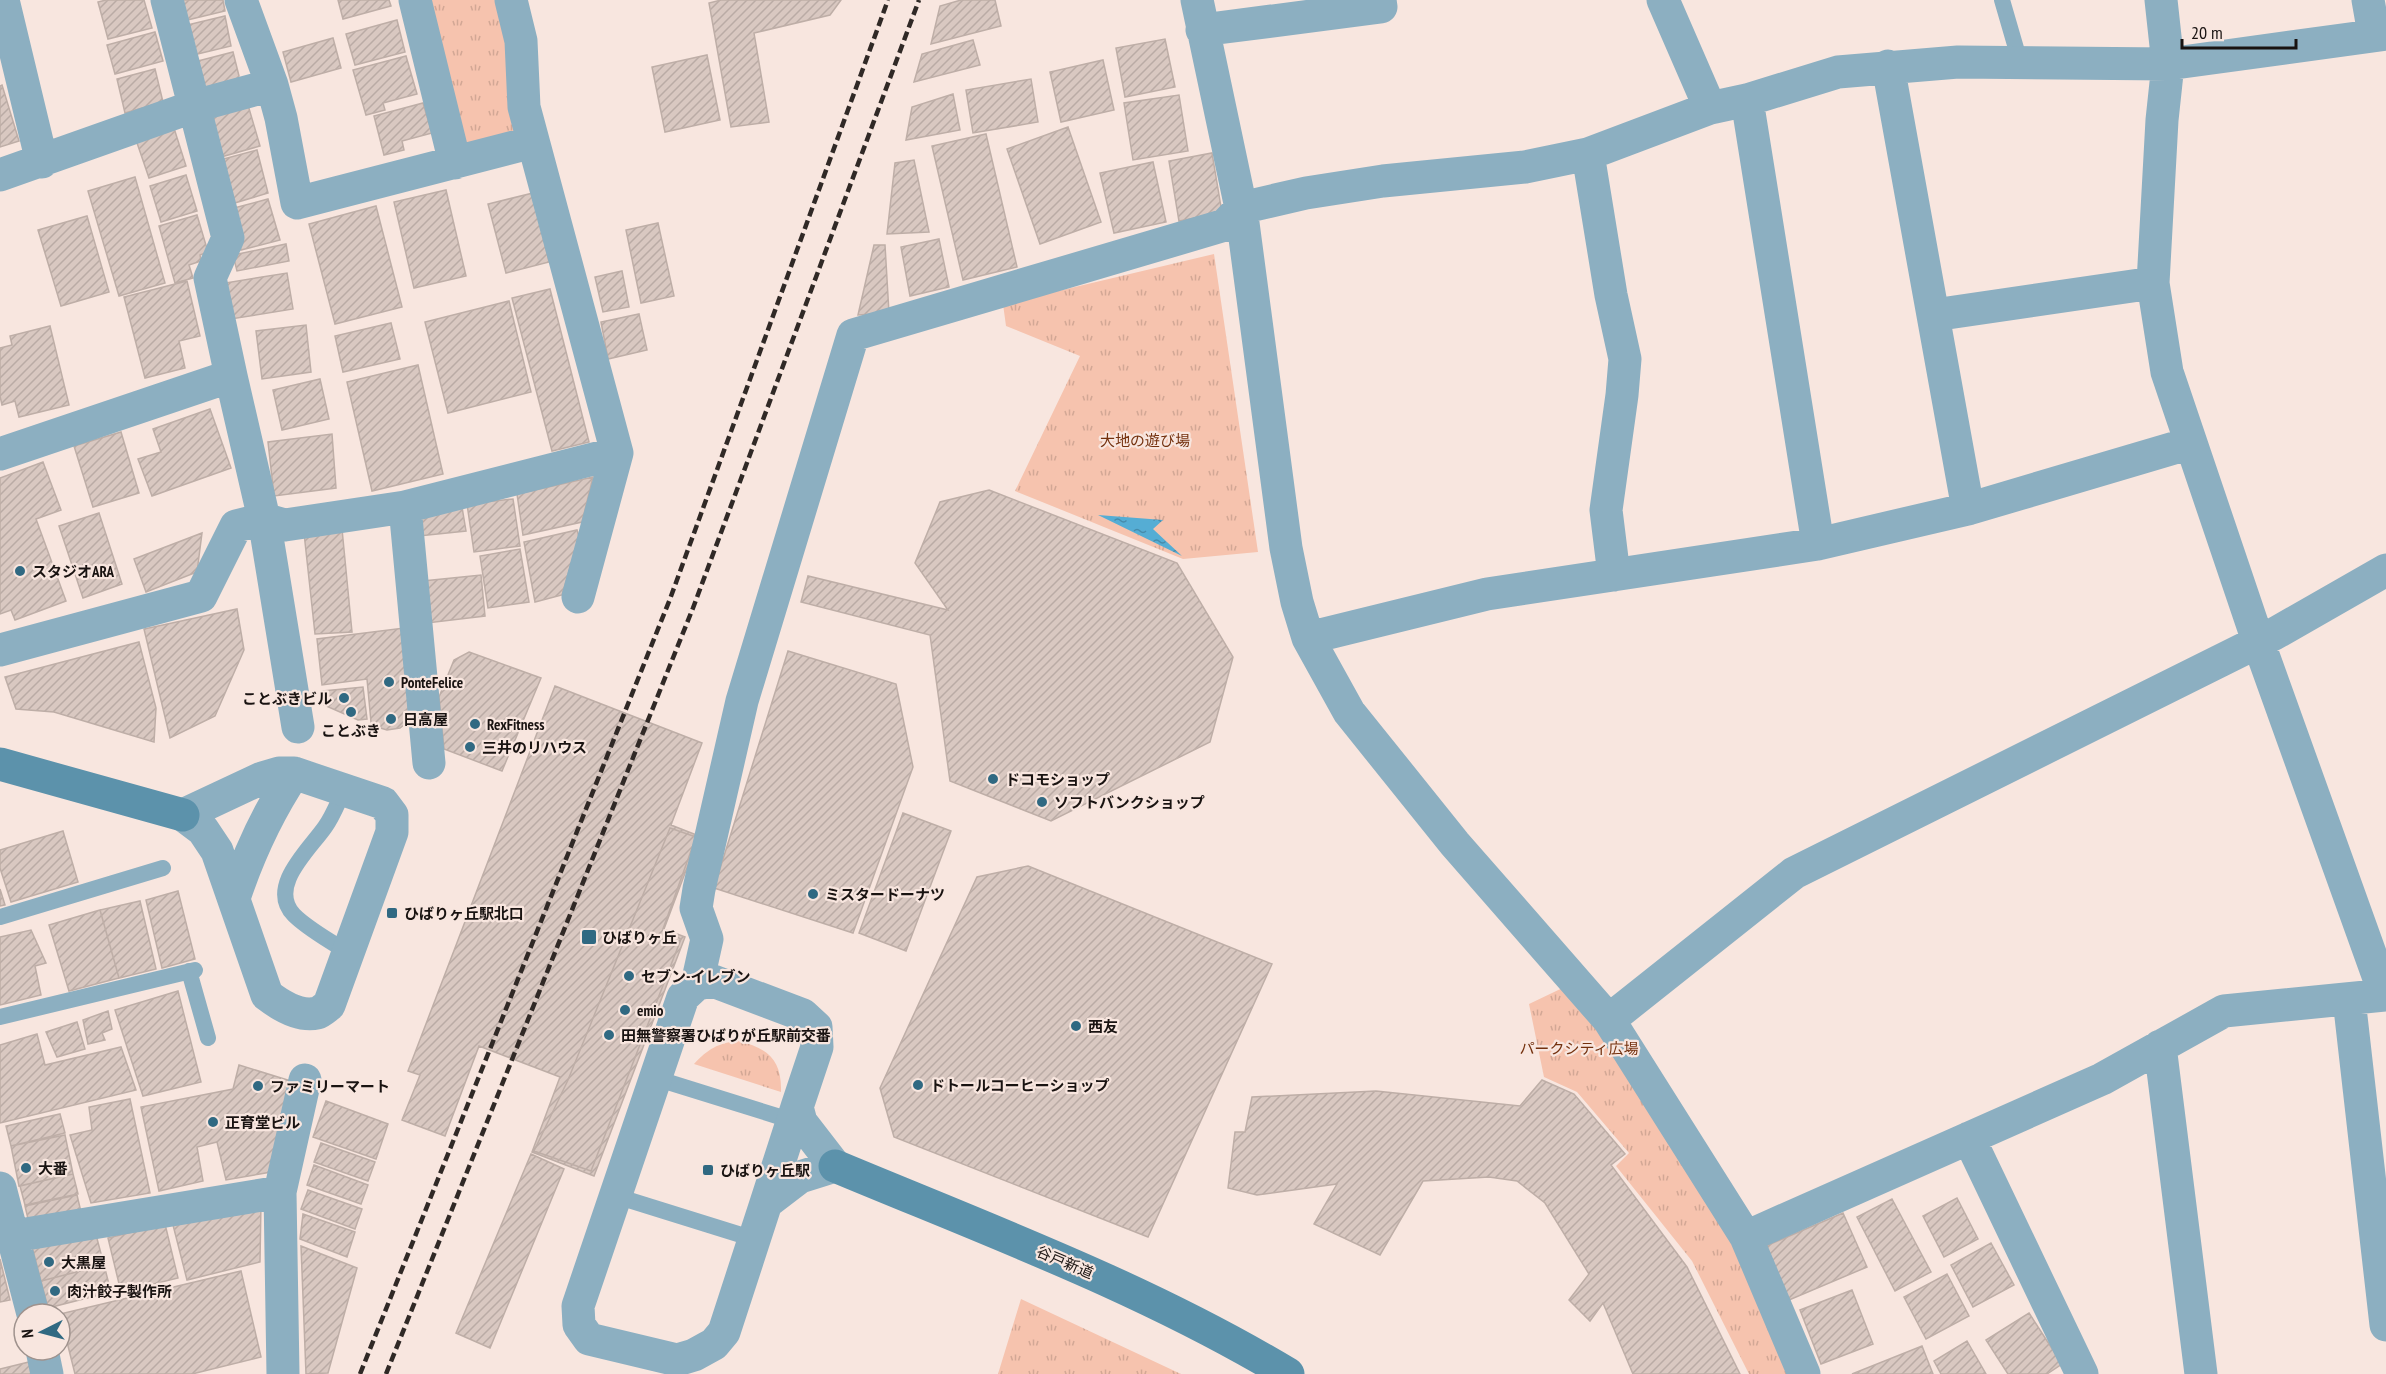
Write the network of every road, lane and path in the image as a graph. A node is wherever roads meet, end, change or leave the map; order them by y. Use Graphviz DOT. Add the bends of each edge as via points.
graph roads {
  1 [pos="3,0"];
  2 [pos="167,0"];
  3 [pos="241,0"];
  4 [pos="415,0"];
  5 [pos="511,0"];
  6 [pos="1380,0"];
  7 [pos="1663,0"];
  8 [pos="2002,0"];
  9 [pos="2161,0"];
  10 [pos="2368,0"];
  11 [pos="1199,15"];
  12 [pos="2380,34"];
  13 [pos="2020,62"];
  14 [pos="2168,64"];
  15 [pos="1888,66"];
  16 [pos="9,73"];
  17 [pos="272,85"];
  18 [pos="1747,100"];
  19 [pos="195,106"];
  20 [pos="1710,108"];
  21 [pos="533,142"];
  22 [pos="1588,154"];
  23 [pos="42,162"];
  24 [pos="456,163"];
  25 [pos="0,176"];
  26 [pos="1241,208"];
  27 [pos="2153,284"];
  28 [pos="1934,315"];
  29 [pos="231,376"];
  30 [pos="2191,443"];
  31 [pos="618,453"];
  32 [pos="0,454"];
  33 [pos="405,507"];
  34 [pos="1968,509"];
  35 [pos="264,519"];
  36 [pos="1818,544"];
  37 [pos="2386,570"];
  38 [pos="1614,575"];
  39 [pos="578,597"];
  40 [pos="1308,638"];
  41 [pos="2258,641"];
  42 [pos="0,650"];
  43 [pos="298,727"];
  44 [pos="429,763"];
  45 [pos="0,764"];
  46 [pos="294,773"];
  47 [pos="344,790"];
  48 [pos="183,815"];
  49 [pos="163,868"];
  50 [pos="234,898"];
  51 [pos="0,917"];
  52 [pos="348,953"];
  53 [pos="697,984"];
  54 [pos="2386,995"];
  55 [pos="2349,999"];
  56 [pos="0,1017"];
  57 [pos="1609,1020"];
  58 [pos="208,1038"];
  59 [pos="2160,1046"];
  60 [pos="655,1078"];
  61 [pos="305,1080"];
  62 [pos="795,1114"];
  63 [pos="1969,1138"];
  64 [pos="835,1166"];
  65 [pos="0,1188"];
  66 [pos="280,1192"];
  67 [pos="616,1196"];
  68 [pos="766,1203"];
  69 [pos="14,1236"];
  70 [pos="1746,1237"];
  71 [pos="754,1239"];
  72 [pos="30,1302"];
  73 [pos="2386,1325"];
  74 [pos="724,1332"];
  75 [pos="682,1367"];
  76 [pos="284,1374"];
  77 [pos="710,1374"];
  78 [pos="1288,1374"];
  79 [pos="1804,1374"];
  80 [pos="2082,1374"];
  81 [pos="2201,1374"];
  1 -- 16 [label="street"];
  2 -- 19 [label="street"];
  3 -- 17 [label="street"];
  4 -- 24 [label="street"];
  5 -- 21 [label="street" via="521,41 524,107"];
  6 -- 11 [label="street" via="1381,7"];
  7 -- 20 [label="street"];
  8 -- 13 [label="lane"];
  9 -- 14 [label="street"];
  10 -- 12 [label="street"];
  11 -- 26 [label="street"];
  12 -- 14 [label="street"];
  13 -- 14 [label="street"];
  13 -- 15 [label="street"];
  14 -- 27 [label="street"];
  15 -- 18 [label="street" via="1838,72"];
  15 -- 28 [label="street"];
  16 -- 23 [label="street"];
  17 -- 19 [label="street"];
  17 -- 24 [label="street" via="297,203"];
  18 -- 20 [label="street"];
  18 -- 36 [label="street"];
  19 -- 23 [label="street"];
  19 -- 29 [label="street" via="228,238 210,278"];
  20 -- 22 [label="street"];
  21 -- 24 [label="street"];
  21 -- 31 [label="street"];
  22 -- 26 [label="street" via="1525,167 1383,181"];
  22 -- 38 [label="street" via="1624,359 1606,510"];
  23 -- 25 [label="street"];
  26 -- 40 [label="street" via="1286,548"];
  26 -- 53 [label="street" via="1225,225 853,334 742,701 699,889 696,908 706,939"];
  27 -- 28 [label="street"];
  27 -- 30 [label="street" via="2167,372"];
  28 -- 34 [label="street"];
  29 -- 32 [label="street"];
  29 -- 35 [label="street"];
  30 -- 34 [label="street"];
  30 -- 41 [label="street"];
  31 -- 33 [label="street"];
  31 -- 39 [label="street"];
  33 -- 35 [label="street" via="285,525"];
  33 -- 44 [label="street"];
  34 -- 36 [label="street"];
  35 -- 42 [label="street" via="236,526 201,596"];
  35 -- 43 [label="street"];
  36 -- 38 [label="street"];
  37 -- 41 [label="street"];
  38 -- 40 [label="street" via="1487,594"];
  40 -- 57 [label="street" via="1349,712 1455,844"];
  41 -- 54 [label="street"];
  41 -- 57 [label="street" via="1794,873"];
  45 -- 48 [label="main road"];
  46 -- 47 [label="street"];
  46 -- 48 [label="street" via="262,778"];
  46 -- 50 [label="street" via="276,799 252,848"];
  47 -- 52 [label="street" via="383,802 393,815 392,832"];
  47 -- 52 [label="lane" via="327,825 293,869 285,888 287,905 295,916"];
  48 -- 50 [label="street" via="203,830 217,851"];
  49 -- 51 [label="lane"];
  50 -- 52 [label="street" via="267,995 281,1006 318,1013 329,1005"];
  53 -- 60 [label="street" via="683,997"];
  53 -- 62 [label="street" via="713,981 803,1015 816,1027 816,1047"];
  54 -- 55 [label="street"];
  55 -- 59 [label="street" via="2224,1011"];
  55 -- 73 [label="street"];
  56 -- 58 [label="lane" via="192,971"];
  57 -- 70 [label="street"];
  59 -- 63 [label="street" via="2102,1079"];
  59 -- 81 [label="street"];
  60 -- 62 [label="lane"];
  60 -- 67 [label="street"];
  61 -- 66 [label="street"];
  62 -- 64 [label="street"];
  62 -- 68 [label="street"];
  63 -- 70 [label="street"];
  63 -- 80 [label="street"];
  64 -- 68 [label="street" via="800,1177"];
  64 -- 78 [label="main road, 谷戸新道" via="1108,1280 1240,1345"];
  65 -- 69 [label="street"];
  66 -- 69 [label="street"];
  66 -- 76 [label="street"];
  67 -- 71 [label="lane"];
  67 -- 75 [label="street" via="578,1306 579,1325 589,1339"];
  68 -- 71 [label="street"];
  69 -- 72 [label="street"];
  70 -- 79 [label="street"];
  71 -- 74 [label="street"];
  74 -- 75 [label="street"];
  74 -- 77 [label="street"];
}
